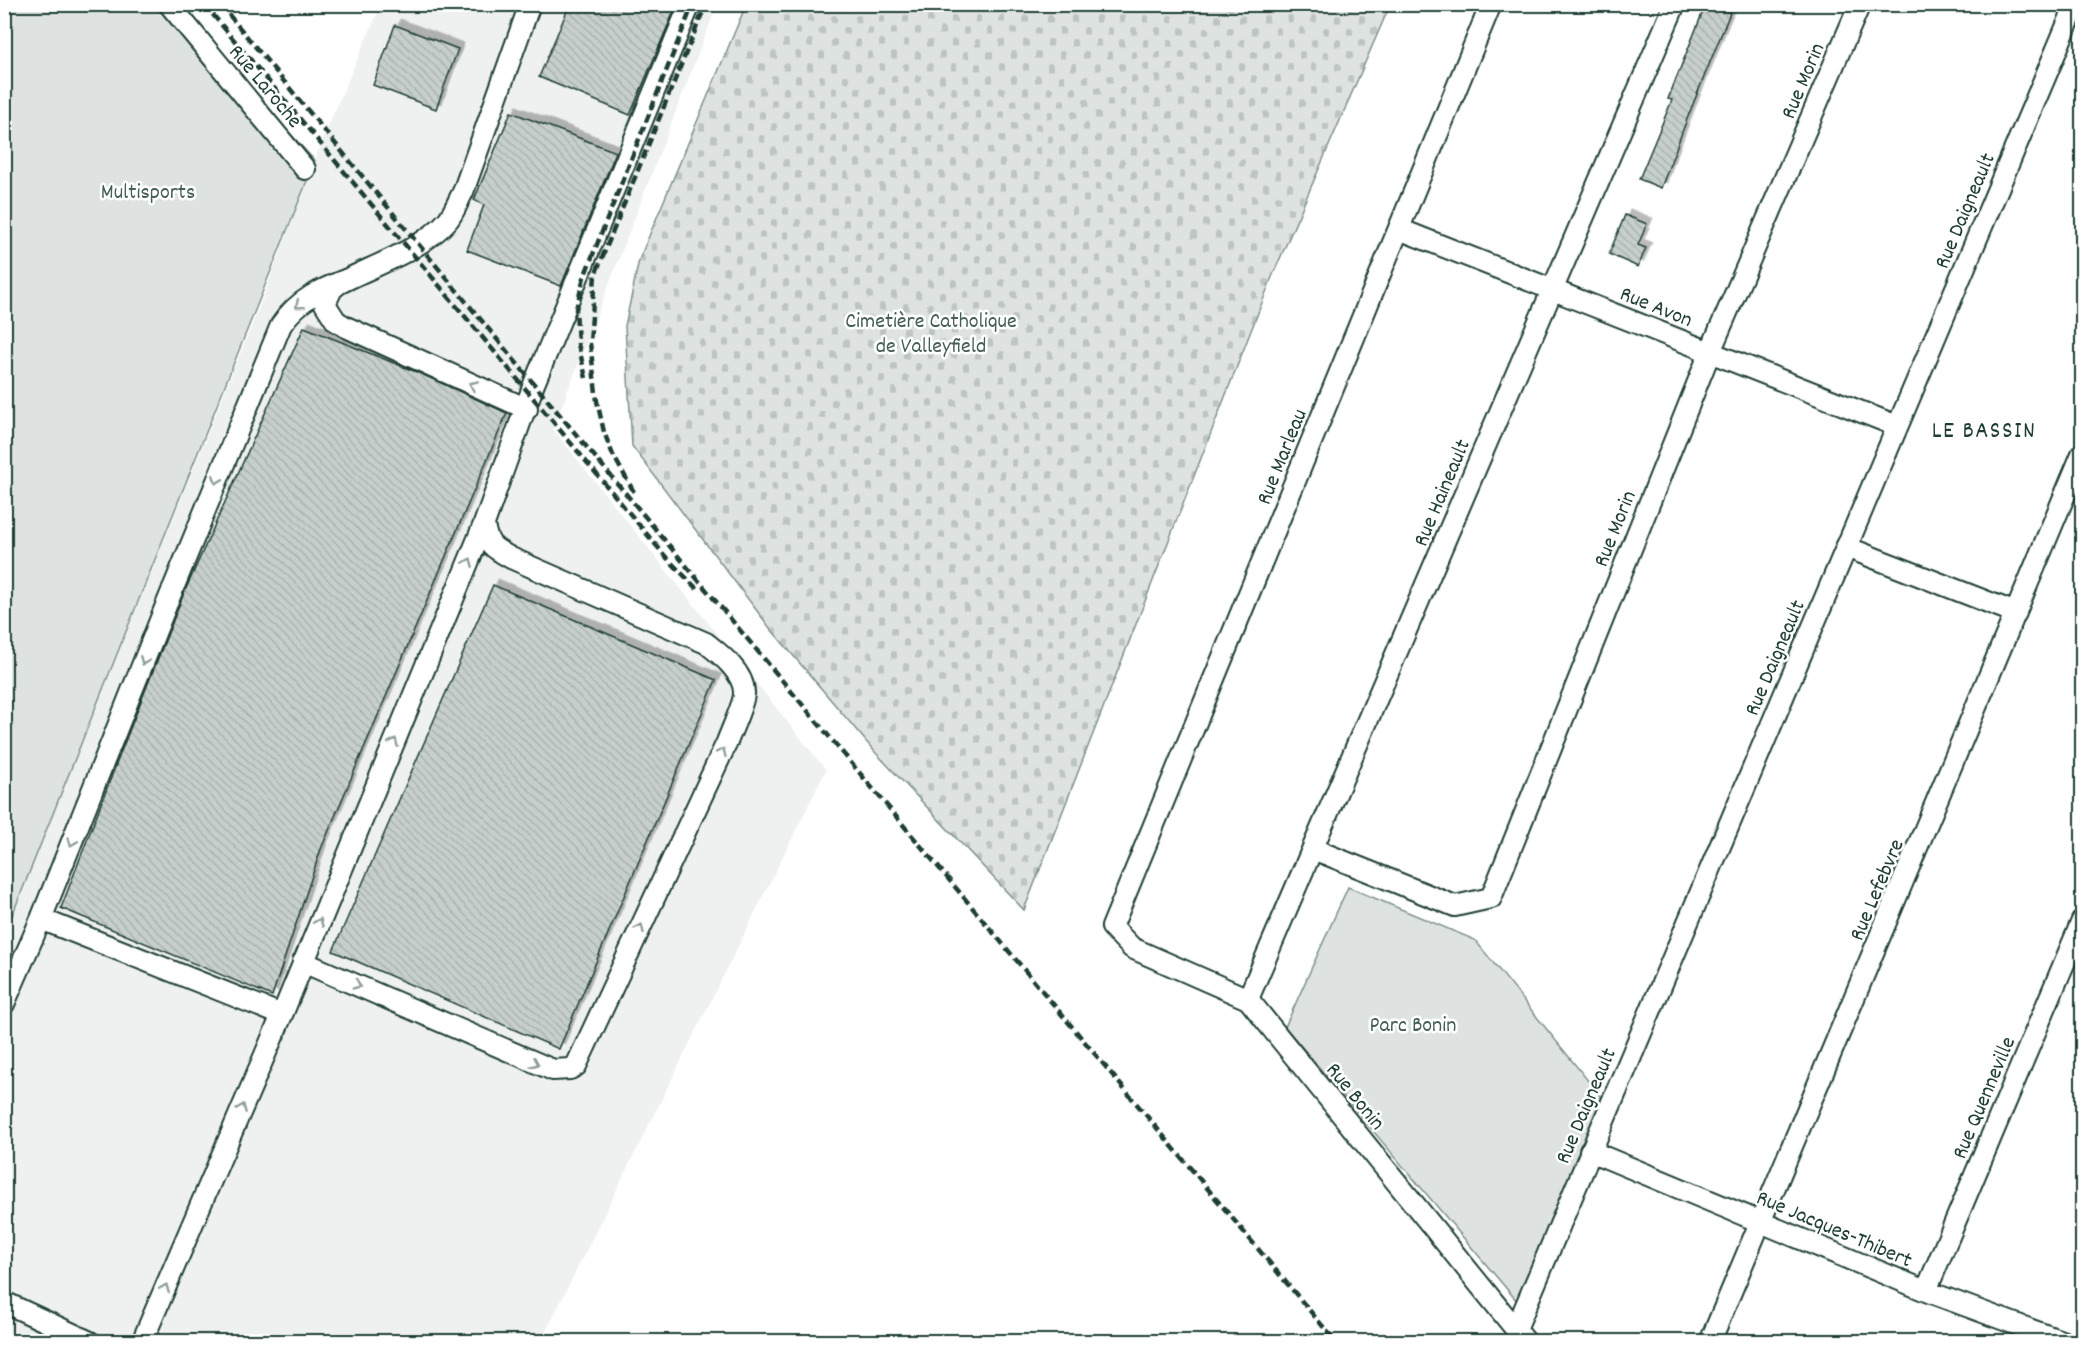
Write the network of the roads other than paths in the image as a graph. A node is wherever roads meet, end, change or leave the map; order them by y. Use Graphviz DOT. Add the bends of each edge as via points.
graph roads {
  1 [pos="169,4"];
  2 [pos="530,4"];
  3 [pos="690,4"];
  4 [pos="1491,4"];
  5 [pos="1675,4"];
  6 [pos="1860,4"];
  7 [pos="2076,4"];
  8 [pos="305,169"];
  9 [pos="1399,229"];
  10 [pos="350,278"];
  11 [pos="1553,290"];
  12 [pos="1710,352"];
  13 [pos="526,409"];
  14 [pos="1897,426"];
  15 [pos="2082,454"];
  16 [pos="484,524"];
  17 [pos="1846,547"];
  18 [pos="2016,613"];
  19 [pos="1312,849"];
  20 [pos="41,919"];
  21 [pos="2082,921"];
  22 [pos="1112,927"];
  23 [pos="303,962"];
  24 [pos="1248,999"];
  25 [pos="4,1004"];
  26 [pos="282,1015"];
  27 [pos="1590,1151"];
  28 [pos="1761,1222"];
  29 [pos="1926,1291"];
  30 [pos="4,1302"];
  31 [pos="1521,1335"];
  32 [pos="90,1341"];
  33 [pos="142,1341"];
  34 [pos="1710,1341"];
  35 [pos="2064,1341"];
  1 -- 8 [label="street, Rue Laroche"];
  2 -- 10 [label="street" via="463,192 448,219 418,244"];
  3 -- 13 [label="street"];
  4 -- 9 [label="street, Rue Marleau"];
  5 -- 11 [label="street, Rue Haineault"];
  6 -- 12 [label="street, Rue Morin"];
  7 -- 14 [label="street, Rue Daigneault"];
  9 -- 11 [label="street, Rue Avon"];
  9 -- 22 [label="street, Rue Marleau"];
  13 -- 10 [label="street, one-way" via="336,321 325,304 327,297"];
  10 -- 20 [label="street, one-way" via="300,303 281,325"];
  11 -- 12 [label="street, Rue Avon"];
  11 -- 19 [label="street, Rue Haineault"];
  12 -- 14 [label="street, Rue Avon"];
  12 -- 19 [label="street, Rue Morin" via="1491,898 1455,906"];
  13 -- 16 [label="street"];
  14 -- 17 [label="street, Rue Daigneault"];
  15 -- 18 [label="street, Rue Lefebvre"];
  23 -- 16 [label="street, one-way"];
  23 -- 16 [label="street, one-way" via="553,1070 576,1066 727,742 744,693 728,660 706,643 510,558 493,548"];
  17 -- 18 [label="street"];
  17 -- 27 [label="street, Rue Daigneault"];
  18 -- 28 [label="street, Rue Lefebvre"];
  19 -- 24 [label="street, Rue Haineault"];
  20 -- 25 [label="street"];
  20 -- 26 [label="street"];
  21 -- 29 [label="street, Rue Quenneville"];
  22 -- 24 [label="street, Rue Bonin" via="1132,948"];
  23 -- 26 [label="street"];
  24 -- 31 [label="street, Rue Bonin"];
  33 -- 26 [label="street, one-way"];
  27 -- 28 [label="street, Rue Jacques-Thibert"];
  27 -- 31 [label="street, Rue Daigneault"];
  28 -- 29 [label="street, Rue Jacques-Thibert"];
  28 -- 34 [label="street, Rue Lefebvre"];
  29 -- 35 [label="street, Rue Jacques-Thibert"];
  30 -- 32 [label="street"];
}
